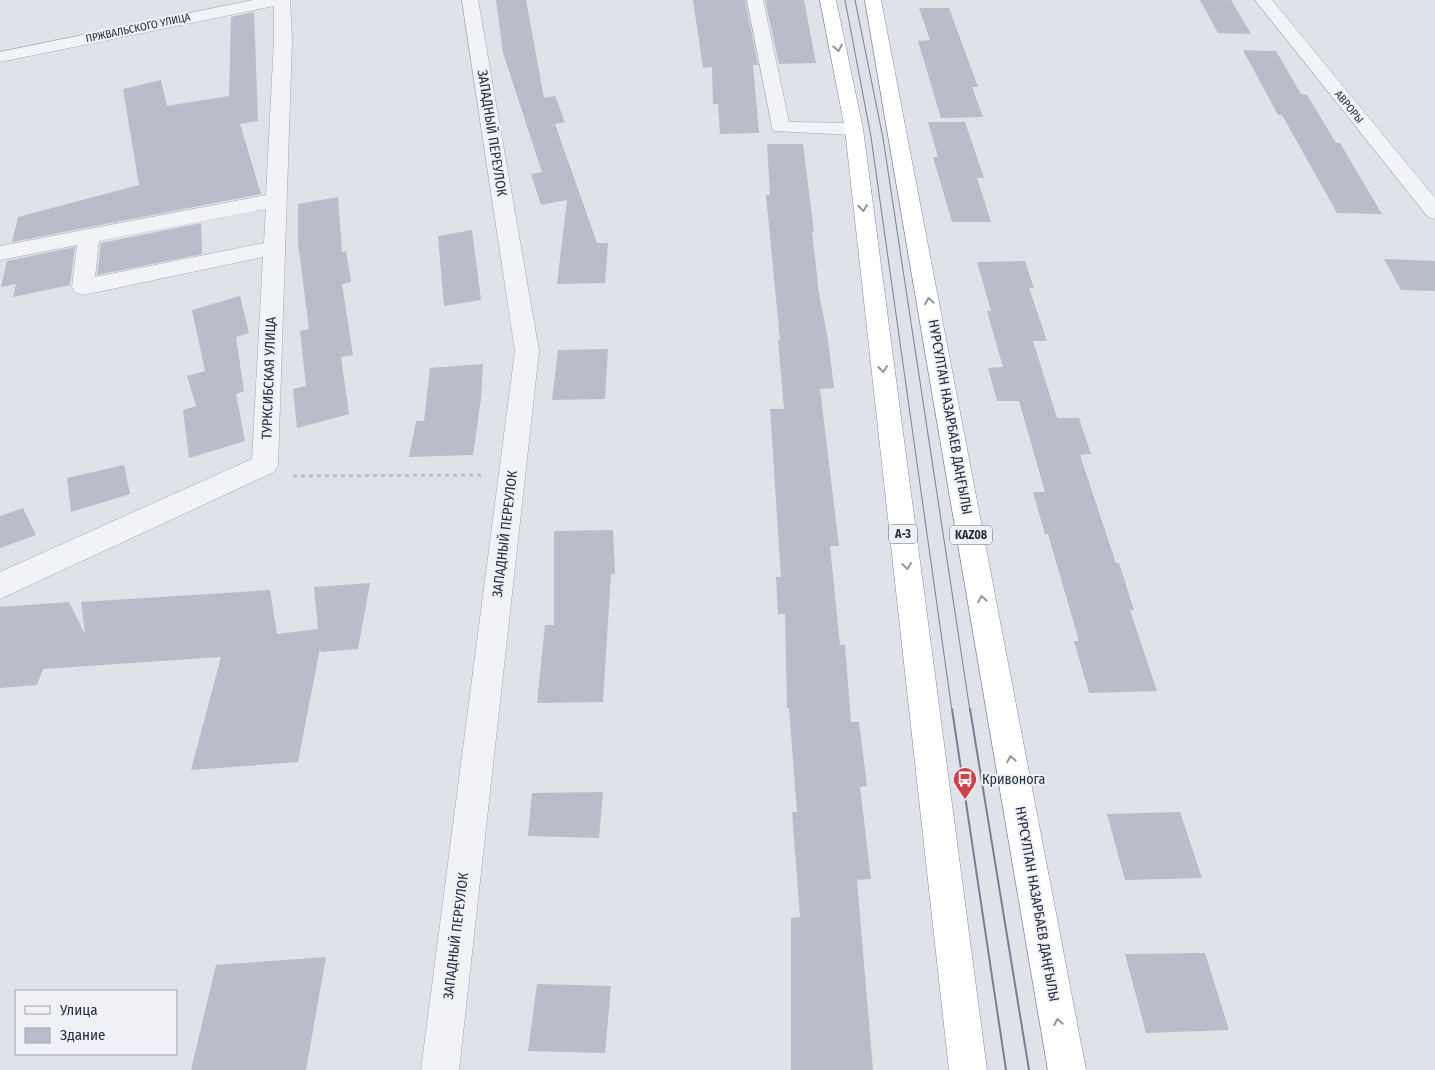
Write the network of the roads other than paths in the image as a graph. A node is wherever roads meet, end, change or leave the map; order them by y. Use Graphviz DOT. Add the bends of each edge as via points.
graph roads {
  1 [pos="182,0"];
  2 [pos="277,0"];
  3 [pos="282,0"];
  4 [pos="470,0"];
  5 [pos="755,0"];
  6 [pos="828,0"];
  7 [pos="873,0"];
  8 [pos="1263,0"];
  9 [pos="180,20"];
  10 [pos="0,57"];
  11 [pos="854,129"];
  12 [pos="276,200"];
  13 [pos="1435,212"];
  14 [pos="89,236"];
  15 [pos="274,248"];
  16 [pos="0,253"];
  17 [pos="0,586"];
  18 [pos="440,1070"];
  19 [pos="968,1070"];
  20 [pos="1067,1070"];
  1 -- 9 [label="street"];
  2 -- 9 [label="street, ПРЖВАЛЬСКОГО УЛИЦА"];
  3 -- 12 [label="street, ТУРКСИБСКАЯ УЛИЦА"];
  4 -- 18 [label="street, ЗАПАДНЫЙ ПЕРЕУЛОК" via="527,351"];
  5 -- 11 [label="street" via="782,127"];
  6 -- 11 [label="highway, А-3, one-way"];
  20 -- 7 [label="highway, НҰРСҰЛТАН НАЗАРБАЕВ ДАҢҒЫЛЫ / KAZ08, one-way"];
  8 -- 13 [label="street, АВРОРЫ"];
  9 -- 10 [label="street, ПРЖВАЛЬСКОГО УЛИЦА"];
  11 -- 19 [label="highway, А-3, one-way"];
  12 -- 14 [label="street"];
  12 -- 15 [label="street, ТУРКСИБСКАЯ УЛИЦА"];
  14 -- 15 [label="street" via="83,287"];
  14 -- 16 [label="street"];
  15 -- 17 [label="street, ТУРКСИБСКАЯ УЛИЦА" via="265,465"];
}
